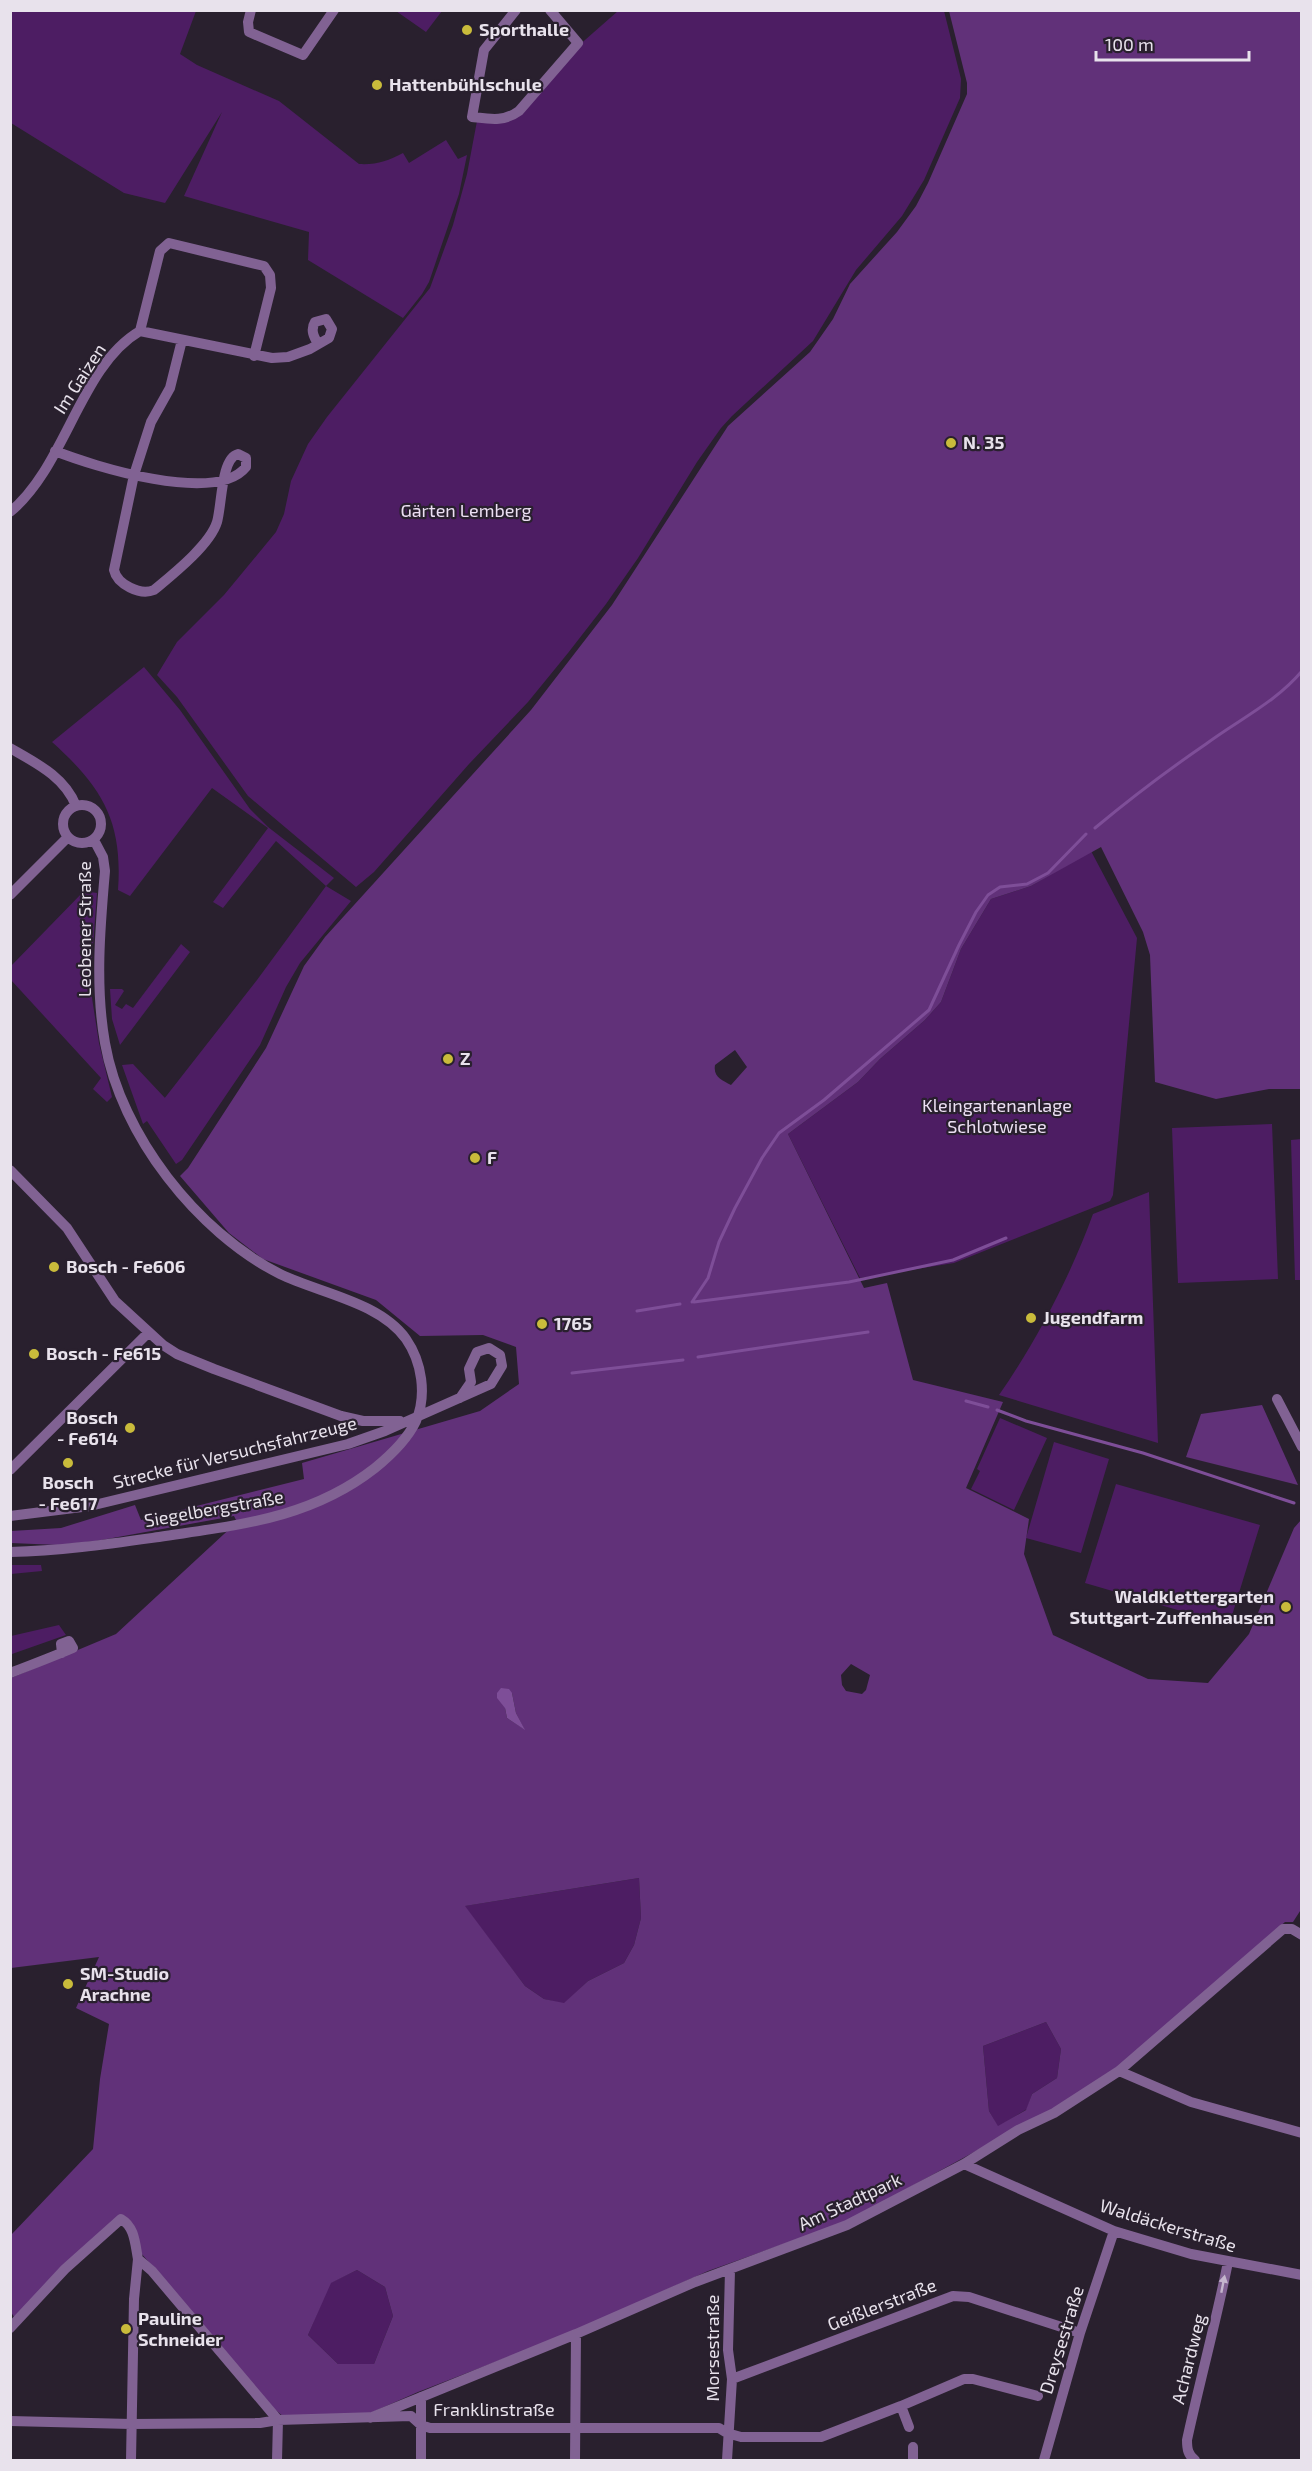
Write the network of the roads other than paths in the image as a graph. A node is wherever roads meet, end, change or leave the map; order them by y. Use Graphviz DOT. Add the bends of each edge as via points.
graph roads {
  1 [pos="251,10"];
  2 [pos="334,10"];
  3 [pos="516,10"];
  4 [pos="550,10"];
  5 [pos="140,331"];
  6 [pos="182,340"];
  7 [pos="318,344"];
  8 [pos="254,356"];
  9 [pos="55,450"];
  10 [pos="134,475"];
  11 [pos="10,512"];
  12 [pos="10,748"];
  13 [pos="76,806"];
  14 [pos="68,837"];
  15 [pos="94,840"];
  16 [pos="10,895"];
  17 [pos="10,1170"];
  18 [pos="148,1333"];
  19 [pos="460,1398"];
  20 [pos="1277,1399"];
  21 [pos="406,1421"];
  22 [pos="402,1442"];
  23 [pos="1302,1447"];
  24 [pos="10,1470"];
  25 [pos="10,1516"];
  26 [pos="10,1552"];
  27 [pos="62,1653"];
  28 [pos="10,1673"];
  29 [pos="1297,1932"];
  30 [pos="1119,2071"];
  31 [pos="1302,2133"];
  32 [pos="964,2164"];
  33 [pos="1114,2231"];
  34 [pos="138,2259"];
  35 [pos="1228,2262"];
  36 [pos="730,2270"];
  37 [pos="1302,2276"];
  38 [pos="10,2328"];
  39 [pos="1080,2333"];
  40 [pos="576,2334"];
  41 [pos="732,2379"];
  42 [pos="1038,2396"];
  43 [pos="421,2397"];
  44 [pos="901,2406"];
  45 [pos="370,2418"];
  46 [pos="278,2420"];
  47 [pos="10,2421"];
  48 [pos="131,2424"];
  49 [pos="421,2425"];
  50 [pos="576,2427"];
  51 [pos="727,2433"];
  52 [pos="131,2460"];
  53 [pos="277,2460"];
  54 [pos="421,2460"];
  55 [pos="575,2460"];
  56 [pos="727,2460"];
  57 [pos="913,2460"];
  58 [pos="1044,2460"];
  59 [pos="1195,2460"];
  1 -- 2 [label="street" via="249,32 303,55"];
  3 -- 4 [label="street" via="484,50 472,117 499,120 519,111 578,43"];
  5 -- 6 [label="street"];
  5 -- 8 [label="street" via="160,251 169,243 264,266 271,288"];
  5 -- 9 [label="street, Im Gaizen" via="104,365"];
  6 -- 8 [label="street"];
  6 -- 10 [label="street" via="170,388 151,422"];
  7 -- 8 [label="street" via="288,357"];
  9 -- 10 [label="street"];
  9 -- 11 [label="street, Im Gaizen" via="35,487"];
  10 -- 10 [label="street" via="193,484 223,481 213,532 162,584 148,592 122,583 114,570"];
  12 -- 13 [label="street, Leobener Straße" via="59,779"];
  13 -- 14 [label="street, Leobener Straße" via="64,819"];
  13 -- 15 [label="street, Leobener Straße" via="90,807 99,815 101,828"];
  14 -- 15 [label="street, Leobener Straße" via="81,843"];
  14 -- 16 [label="street"];
  15 -- 22 [label="street, Leobener Straße" via="105,871 99,986 105,1042 121,1096 149,1150 200,1216 246,1254 300,1284 369,1308 399,1330 415,1356 422,1394 419,1412"];
  17 -- 18 [label="street" via="67,1228 115,1301"];
  18 -- 21 [label="street" via="177,1354 341,1416 363,1421"];
  18 -- 24 [label="street"];
  19 -- 19 [label="street, Strecke für Versuchsfahrzeuge" via="471,1382 469,1369 477,1352 489,1348 500,1355 502,1366 491,1384"];
  19 -- 21 [label="street, Strecke für Versuchsfahrzeuge"];
  20 -- 23 [label="street"];
  21 -- 25 [label="street, Strecke für Versuchsfahrzeuge" via="312,1454 90,1506"];
  22 -- 26 [label="street, Siegelbergstraße" via="352,1485 305,1508 275,1517 50,1552"];
  27 -- 28 [label="street"];
  29 -- 30 [label="street, Am Stadtpark" via="1283,1929"];
  30 -- 31 [label="street" via="1191,2102"];
  30 -- 32 [label="street, Am Stadtpark"];
  32 -- 33 [label="street, Waldäckerstraße"];
  32 -- 36 [label="street, Am Stadtpark" via="847,2225"];
  33 -- 35 [label="street, Waldäckerstraße"];
  33 -- 39 [label="street, Dreysestraße"];
  34 -- 38 [label="street" via="134,2234 121,2219 65,2269"];
  34 -- 46 [label="street"];
  34 -- 48 [label="street"];
  35 -- 37 [label="street, Waldäckerstraße"];
  59 -- 35 [label="street, Achardweg, one-way" via="1187,2449 1187,2440"];
  36 -- 40 [label="street, Am Stadtpark"];
  36 -- 41 [label="street, Morsestraße" via="728,2350"];
  39 -- 41 [label="street, Geißlerstraße" via="969,2296 953,2296"];
  39 -- 58 [label="street, Dreysestraße"];
  40 -- 43 [label="street, Am Stadtpark"];
  40 -- 50 [label="street"];
  41 -- 51 [label="street, Morsestraße"];
  42 -- 44 [label="street, Franklinstraße" via="963,2379"];
  43 -- 45 [label="street, Am Stadtpark"];
  43 -- 49 [label="street"];
  44 -- 51 [label="street, Franklinstraße" via="820,2437 741,2437"];
  44 -- 57 [label="street" via="910,2428"];
  45 -- 46 [label="street, Franklinstraße"];
  45 -- 49 [label="street, Franklinstraße" via="411,2416"];
  46 -- 48 [label="street, Franklinstraße"];
  46 -- 53 [label="street"];
  47 -- 48 [label="street, Franklinstraße"];
  48 -- 52 [label="street"];
  49 -- 50 [label="street, Franklinstraße"];
  49 -- 54 [label="street"];
  50 -- 51 [label="street, Franklinstraße" via="719,2428"];
  50 -- 55 [label="street"];
  51 -- 56 [label="street, Morsestraße"];
}
